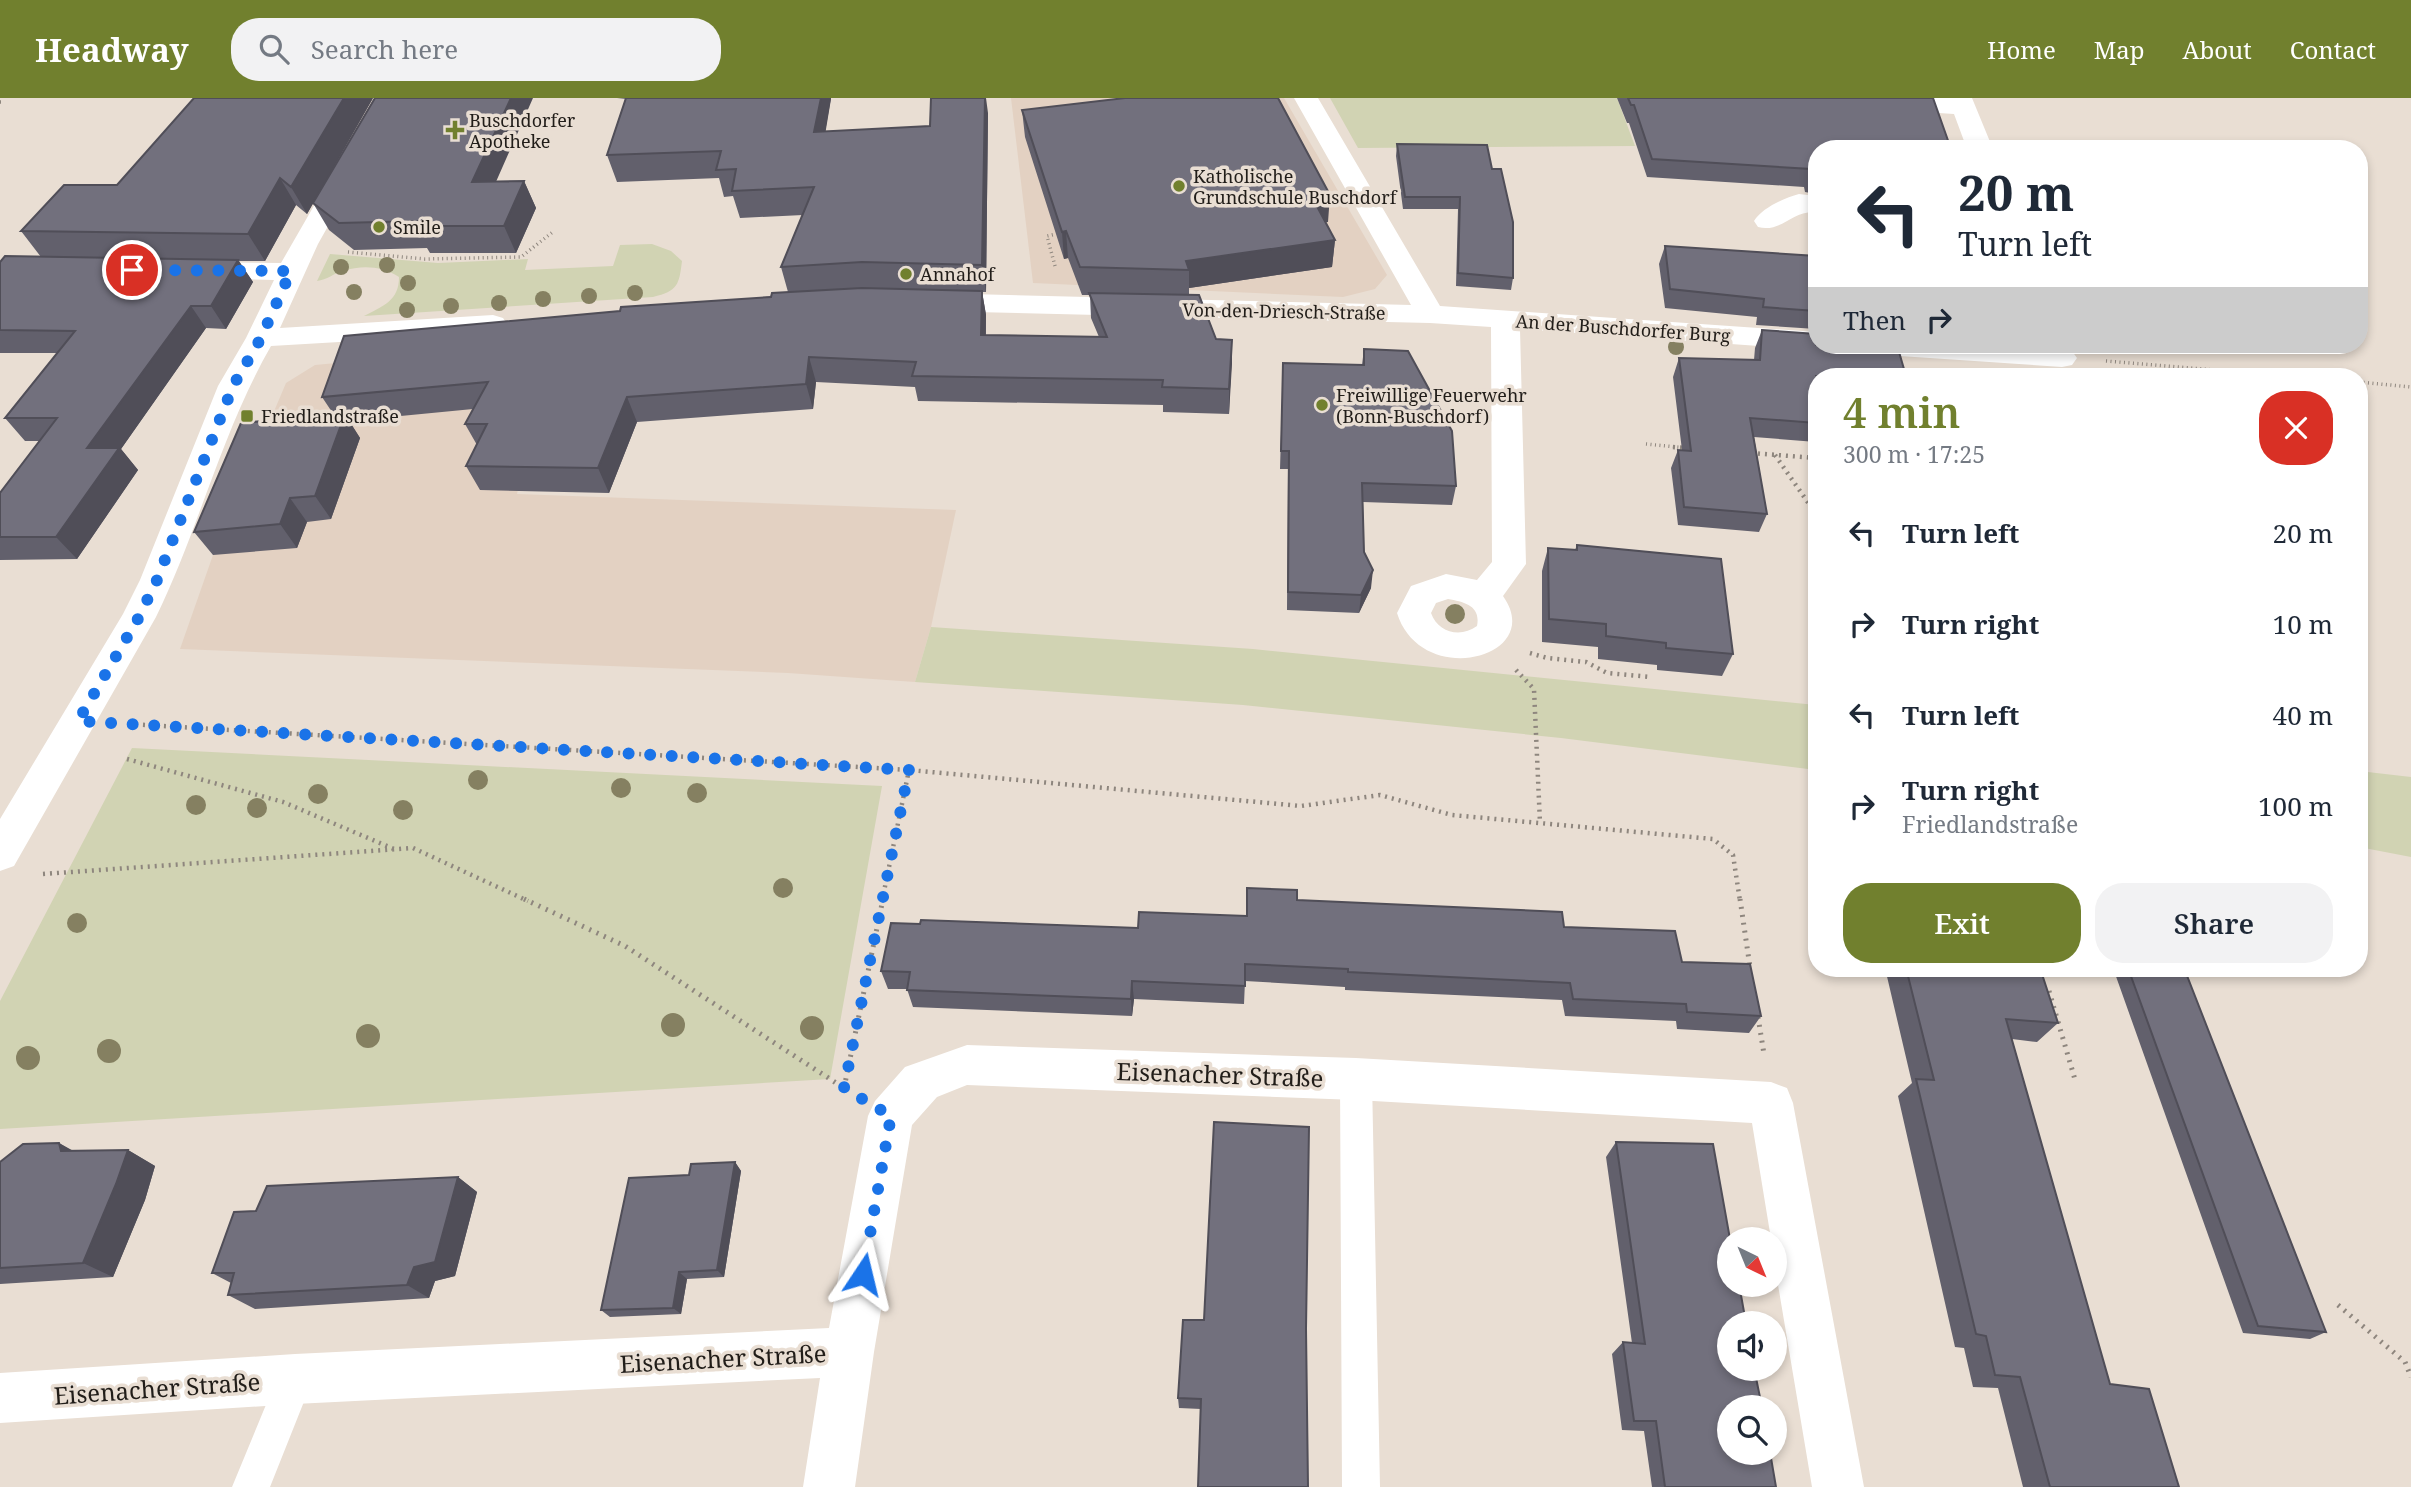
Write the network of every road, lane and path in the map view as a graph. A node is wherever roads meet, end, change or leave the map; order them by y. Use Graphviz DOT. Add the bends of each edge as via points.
graph roads {
  1 [pos="388,98"];
  2 [pos="1817,98"];
  3 [pos="1307,100"];
  4 [pos="1962,103"];
  5 [pos="1976,140"];
  6 [pos="1808,203"];
  7 [pos="1767,221"];
  8 [pos="554,231"];
  9 [pos="1056,234"];
  10 [pos="1047,239"];
  11 [pos="296,261"];
  12 [pos="166,270"];
  13 [pos="908,302"];
  14 [pos="1430,314"];
  15 [pos="1505,320"];
  16 [pos="519,322"];
  17 [pos="261,338"];
  18 [pos="1808,340"];
  19 [pos="1986,354"];
  20 [pos="2063,360"];
  21 [pos="2174,368"];
  22 [pos="2368,383"];
  23 [pos="2411,387"];
  24 [pos="1646,444"];
  25 [pos="1698,449"];
  26 [pos="1749,453"];
  27 [pos="1775,455"];
  28 [pos="1808,457"];
  29 [pos="1808,502"];
  30 [pos="1484,596"];
  31 [pos="1486,639"];
  32 [pos="1547,658"];
  33 [pos="1651,677"];
  34 [pos="78,721"];
  35 [pos="127,760"];
  36 [pos="909,770"];
  37 [pos="12,810"];
  38 [pos="1540,823"];
  39 [pos="395,849"];
  40 [pos="0,854"];
  41 [pos="41,874"];
  42 [pos="1752,979"];
  43 [pos="2049,991"];
  44 [pos="1756,1006"];
  45 [pos="1356,1079"];
  46 [pos="2076,1083"];
  47 [pos="844,1088"];
  48 [pos="1772,1103"];
  49 [pos="891,1116"];
  50 [pos="2338,1306"];
  51 [pos="849,1352"];
  52 [pos="2411,1377"];
  53 [pos="295,1379"];
  54 [pos="0,1398"];
  55 [pos="251,1487"];
  56 [pos="829,1487"];
  57 [pos="1361,1487"];
  58 [pos="1838,1487"];
  1 -- 11 [label="street"];
  2 -- 4 [label="street"];
  3 -- 14 [label="street"];
  4 -- 5 [label="street"];
  6 -- 7 [label="street" via="1798,202"];
  8 -- 11 [label="path" via="521,257 425,259 332,250"];
  9 -- 10 [label="path"];
  11 -- 12 [label="street"];
  11 -- 17 [label="street"];
  13 -- 14 [label="street, Von-den-Driesch-Straße"];
  14 -- 15 [label="street, An der Buschdorfer Burg"];
  15 -- 18 [label="street, An der Buschdorfer Burg"];
  15 -- 30 [label="street" via="1509,564"];
  16 -- 17 [label="street"];
  17 -- 34 [label="street" via="228,397 157,580"];
  19 -- 20 [label="street"];
  20 -- 21 [label="path"];
  22 -- 23 [label="path"];
  24 -- 25 [label="path"];
  26 -- 27 [label="path"];
  27 -- 28 [label="path"];
  27 -- 29 [label="path"];
  30 -- 31 [label="street" via="1497,617 1495,629"];
  30 -- 31 [label="street" via="1460,586 1433,589 1423,595 1414,613 1417,623 1434,640 1462,646"];
  31 -- 38 [label="path" via="1534,689"];
  32 -- 33 [label="path" via="1586,662 1607,673"];
  34 -- 36 [label="path"];
  34 -- 37 [label="street"];
  35 -- 39 [label="path" via="283,802"];
  36 -- 38 [label="path" via="1301,806 1380,795 1452,814"];
  36 -- 47 [label="path"];
  37 -- 40 [label="street"];
  38 -- 42 [label="path" via="1713,839 1733,855"];
  39 -- 41 [label="path"];
  39 -- 47 [label="path" via="413,848 625,946"];
  43 -- 46 [label="path"];
  44 -- 48 [label="path"];
  45 -- 48 [label="street, Eisenacher Straße"];
  45 -- 49 [label="street, Eisenacher Straße" via="967,1065 921,1082"];
  45 -- 57 [label="lane"];
  47 -- 49 [label="path"];
  48 -- 58 [label="street"];
  49 -- 51 [label="street, Eisenacher Straße"];
  50 -- 52 [label="path" via="2404,1362"];
  51 -- 53 [label="street, Eisenacher Straße"];
  51 -- 56 [label="street"];
  53 -- 54 [label="street, Eisenacher Straße"];
  53 -- 55 [label="lane"];
}
